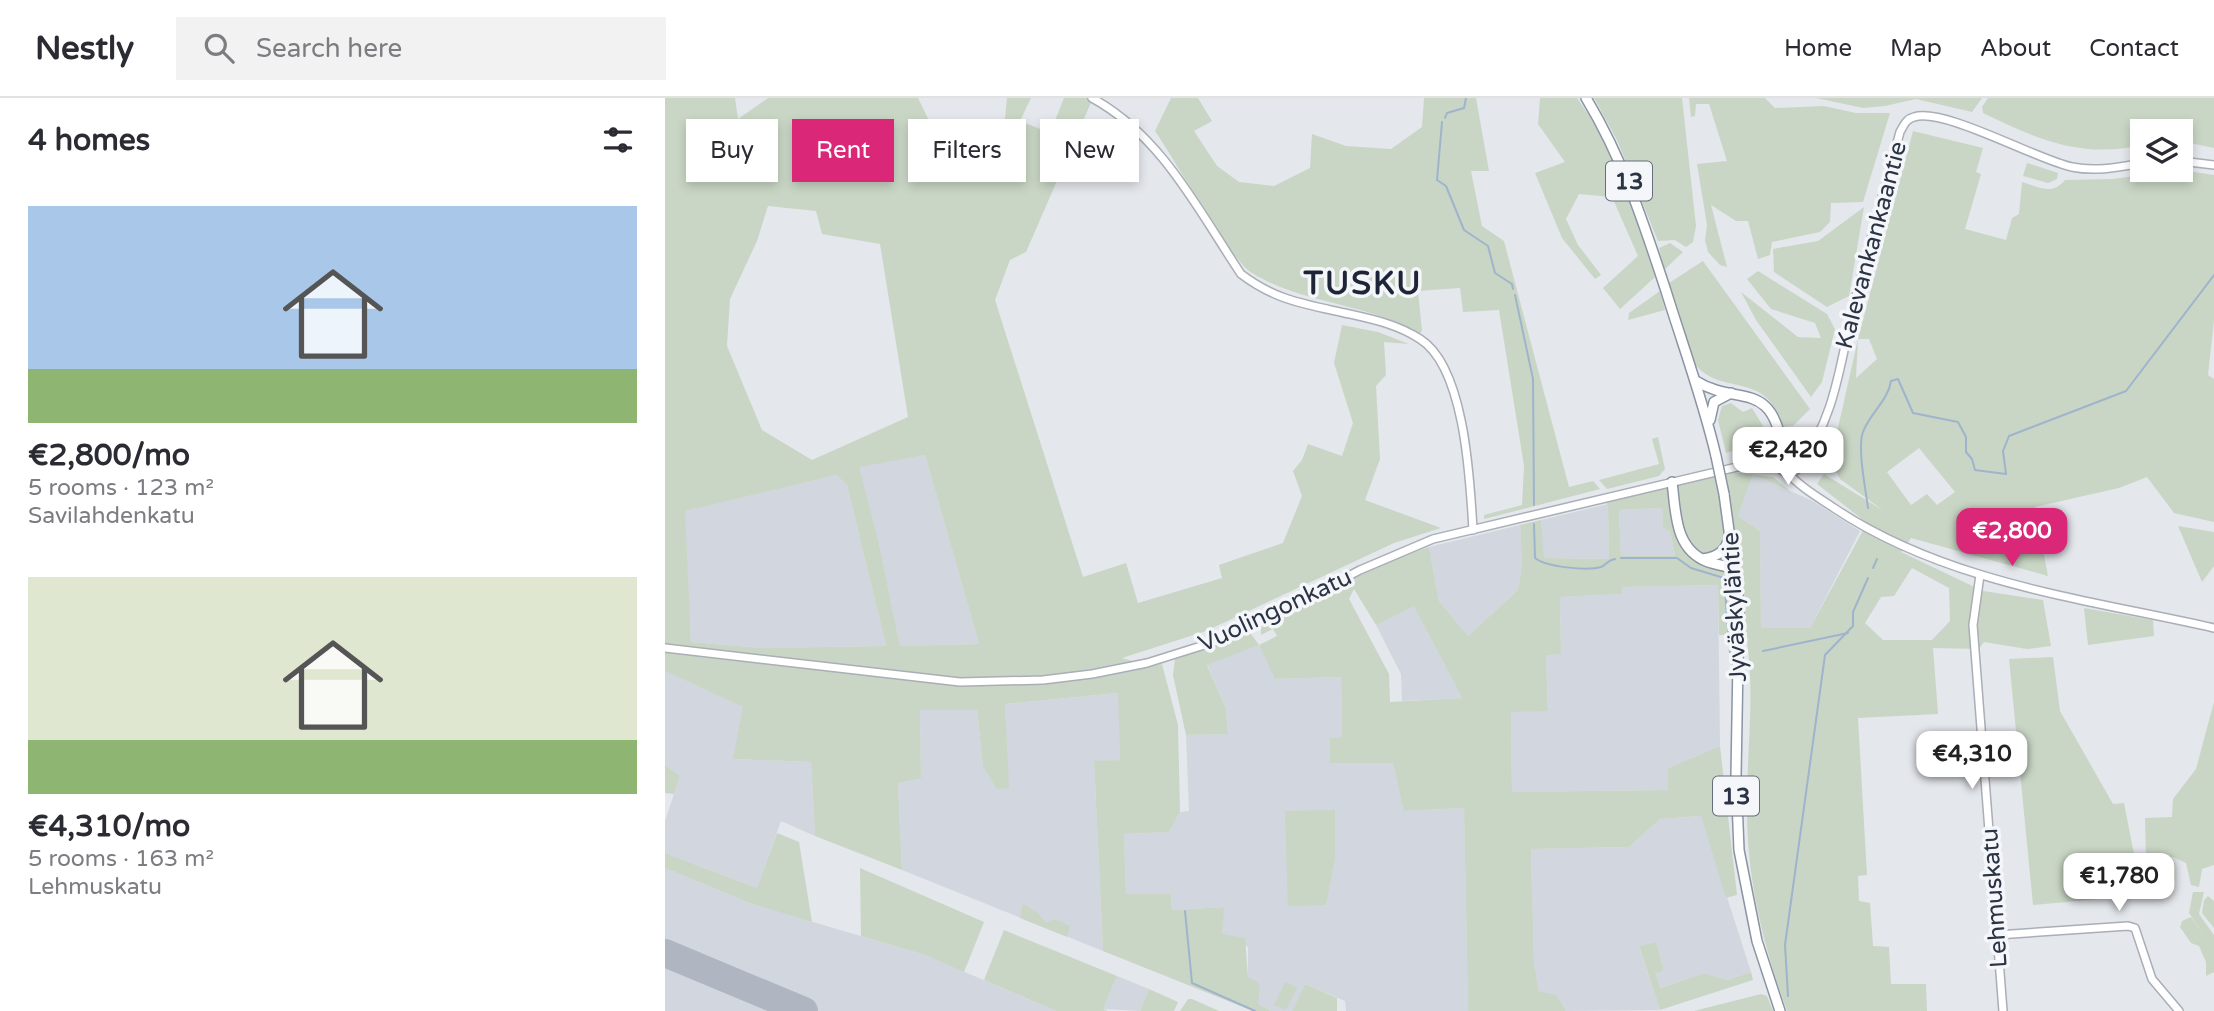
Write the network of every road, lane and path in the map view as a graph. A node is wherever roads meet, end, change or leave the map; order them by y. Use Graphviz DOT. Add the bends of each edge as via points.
graph roads {
  1 [pos="1092,98"];
  2 [pos="1586,98"];
  3 [pos="2193,162"];
  4 [pos="2130,165"];
  5 [pos="2214,165"];
  6 [pos="1696,381"];
  7 [pos="1735,393"];
  8 [pos="1709,425"];
  9 [pos="1814,445"];
  10 [pos="1787,454"];
  11 [pos="1749,465"];
  12 [pos="1799,466"];
  13 [pos="1785,472"];
  14 [pos="1672,482"];
  15 [pos="1814,495"];
  16 [pos="1729,522"];
  17 [pos="1473,530"];
  18 [pos="1702,559"];
  19 [pos="1737,575"];
  20 [pos="1979,575"];
  21 [pos="2214,628"];
  22 [pos="665,648"];
  23 [pos="1997,936"];
  24 [pos="1780,1011"];
  25 [pos="2003,1011"];
  26 [pos="2179,1011"];
  1 -- 17 [label="street" via="1154,145 1241,274 1260,288 1283,300 1389,323 1423,340 1445,365 1459,404"];
  2 -- 6 [label="highway, Jyväskyläntie / 13" via="1632,189"];
  3 -- 5 [label="street"];
  4 -- 9 [label="street, Kalevankankaantie" via="2073,167 1929,116 1906,122 1853,308 1828,417"];
  6 -- 7 [label="highway"];
  6 -- 8 [label="highway, Jyväskyläntie / 13"];
  7 -- 8 [label="highway" via="1714,402"];
  7 -- 10 [label="highway" via="1761,403"];
  8 -- 16 [label="highway, Jyväskyläntie / 13, bridge"];
  9 -- 10 [label="street"];
  9 -- 12 [label="street, Kalevankankaantie"];
  10 -- 11 [label="street, Vuolingonkatu"];
  10 -- 12 [label="street"];
  10 -- 13 [label="street"];
  11 -- 13 [label="street" via="1772,465"];
  11 -- 14 [label="street, Vuolingonkatu"];
  12 -- 13 [label="street"];
  12 -- 15 [label="street" via="1800,479"];
  13 -- 15 [label="street"];
  14 -- 17 [label="street, Vuolingonkatu"];
  14 -- 18 [label="highway" via="1682,541"];
  15 -- 20 [label="street" via="1859,525"];
  16 -- 18 [label="highway" via="1725,548 1719,555"];
  16 -- 19 [label="highway, Jyväskyläntie / 13"];
  17 -- 22 [label="street, Vuolingonkatu" via="1396,554 1217,640 1147,663 1092,674 960,682"];
  18 -- 19 [label="highway" via="1728,566"];
  19 -- 24 [label="highway, Jyväskyläntie / 13" via="1739,850 1757,941"];
  20 -- 21 [label="street"];
  20 -- 23 [label="street, Lehmuskatu" via="1973,625"];
  23 -- 25 [label="street, Lehmuskatu"];
  23 -- 26 [label="street" via="2135,928 2152,979"];
}
